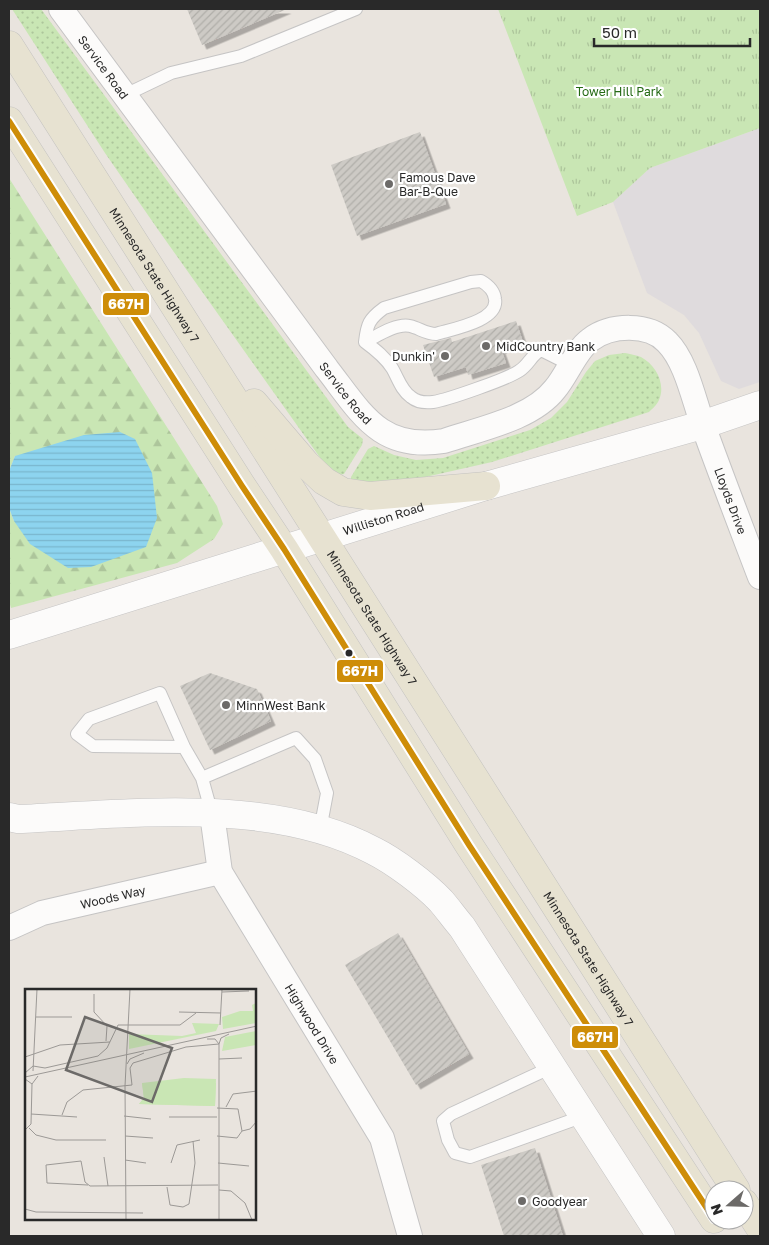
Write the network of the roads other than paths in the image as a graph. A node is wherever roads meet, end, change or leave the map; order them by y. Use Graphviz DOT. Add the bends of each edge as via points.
graph roads {
  1 [pos="61,9"];
  2 [pos="356,9"];
  3 [pos="339,12"];
  4 [pos="9,45"];
  5 [pos="124,95"];
  6 [pos="9,121"];
  7 [pos="188,326"];
  8 [pos="365,342"];
  9 [pos="571,365"];
  10 [pos="760,405"];
  11 [pos="702,425"];
  12 [pos="486,486"];
  13 [pos="323,538"];
  14 [pos="284,549"];
  15 [pos="760,577"];
  16 [pos="9,635"];
  17 [pos="184,747"];
  18 [pos="202,778"];
  19 [pos="212,814"];
  20 [pos="9,817"];
  21 [pos="320,830"];
  22 [pos="220,872"];
  23 [pos="9,928"];
  24 [pos="552,1067"];
  25 [pos="584,1116"];
  26 [pos="730,1180"];
  27 [pos="704,1205"];
  28 [pos="410,1236"];
  29 [pos="661,1236"];
  1 -- 5 [label="street, Service Road"];
  2 -- 3 [label="lane"];
  3 -- 5 [label="lane" via="241,56 171,73"];
  4 -- 7 [label="main road, Minnesota State Highway 7"];
  5 -- 9 [label="street, Service Road" via="327,369 366,419 378,429 412,442 430,443 453,438 526,413 555,390"];
  6 -- 14 [label="main road"];
  7 -- 12 [label="main road" via="306,464 324,481 343,492 370,496"];
  7 -- 13 [label="main road, Minnesota State Highway 7"];
  8 -- 8 [label="lane" via="367,325 373,315 384,308 471,282 481,281 495,294 496,304 485,319 436,334 404,325"];
  8 -- 9 [label="lane" via="381,353 403,390 422,402 446,399 510,376 541,350"];
  9 -- 11 [label="street, Service Road" via="590,340 604,333 636,328 655,332 676,352"];
  10 -- 11 [label="street, Williston Road"];
  11 -- 12 [label="street, Williston Road"];
  11 -- 15 [label="street, Lloyds Drive"];
  12 -- 13 [label="street, Williston Road"];
  13 -- 14 [label="street, Williston Road"];
  13 -- 26 [label="main road, Minnesota State Highway 7"];
  14 -- 16 [label="street, Williston Road"];
  14 -- 27 [label="main road" via="469,845"];
  17 -- 17 [label="lane" via="93,746 77,734 89,719 160,693"];
  17 -- 18 [label="lane"];
  18 -- 19 [label="lane"];
  18 -- 21 [label="lane" via="296,738 315,759 327,793"];
  19 -- 20 [label="street" via="177,812"];
  19 -- 21 [label="street" via="251,815"];
  19 -- 22 [label="street, Highwood Drive"];
  21 -- 24 [label="street" via="374,851 440,900 462,927"];
  22 -- 23 [label="street, Woods Way" via="42,912"];
  22 -- 28 [label="street, Highwood Drive" via="382,1138"];
  24 -- 25 [label="street"];
  24 -- 25 [label="lane" via="450,1114 443,1121 455,1154 470,1157"];
  25 -- 29 [label="street"];
}
